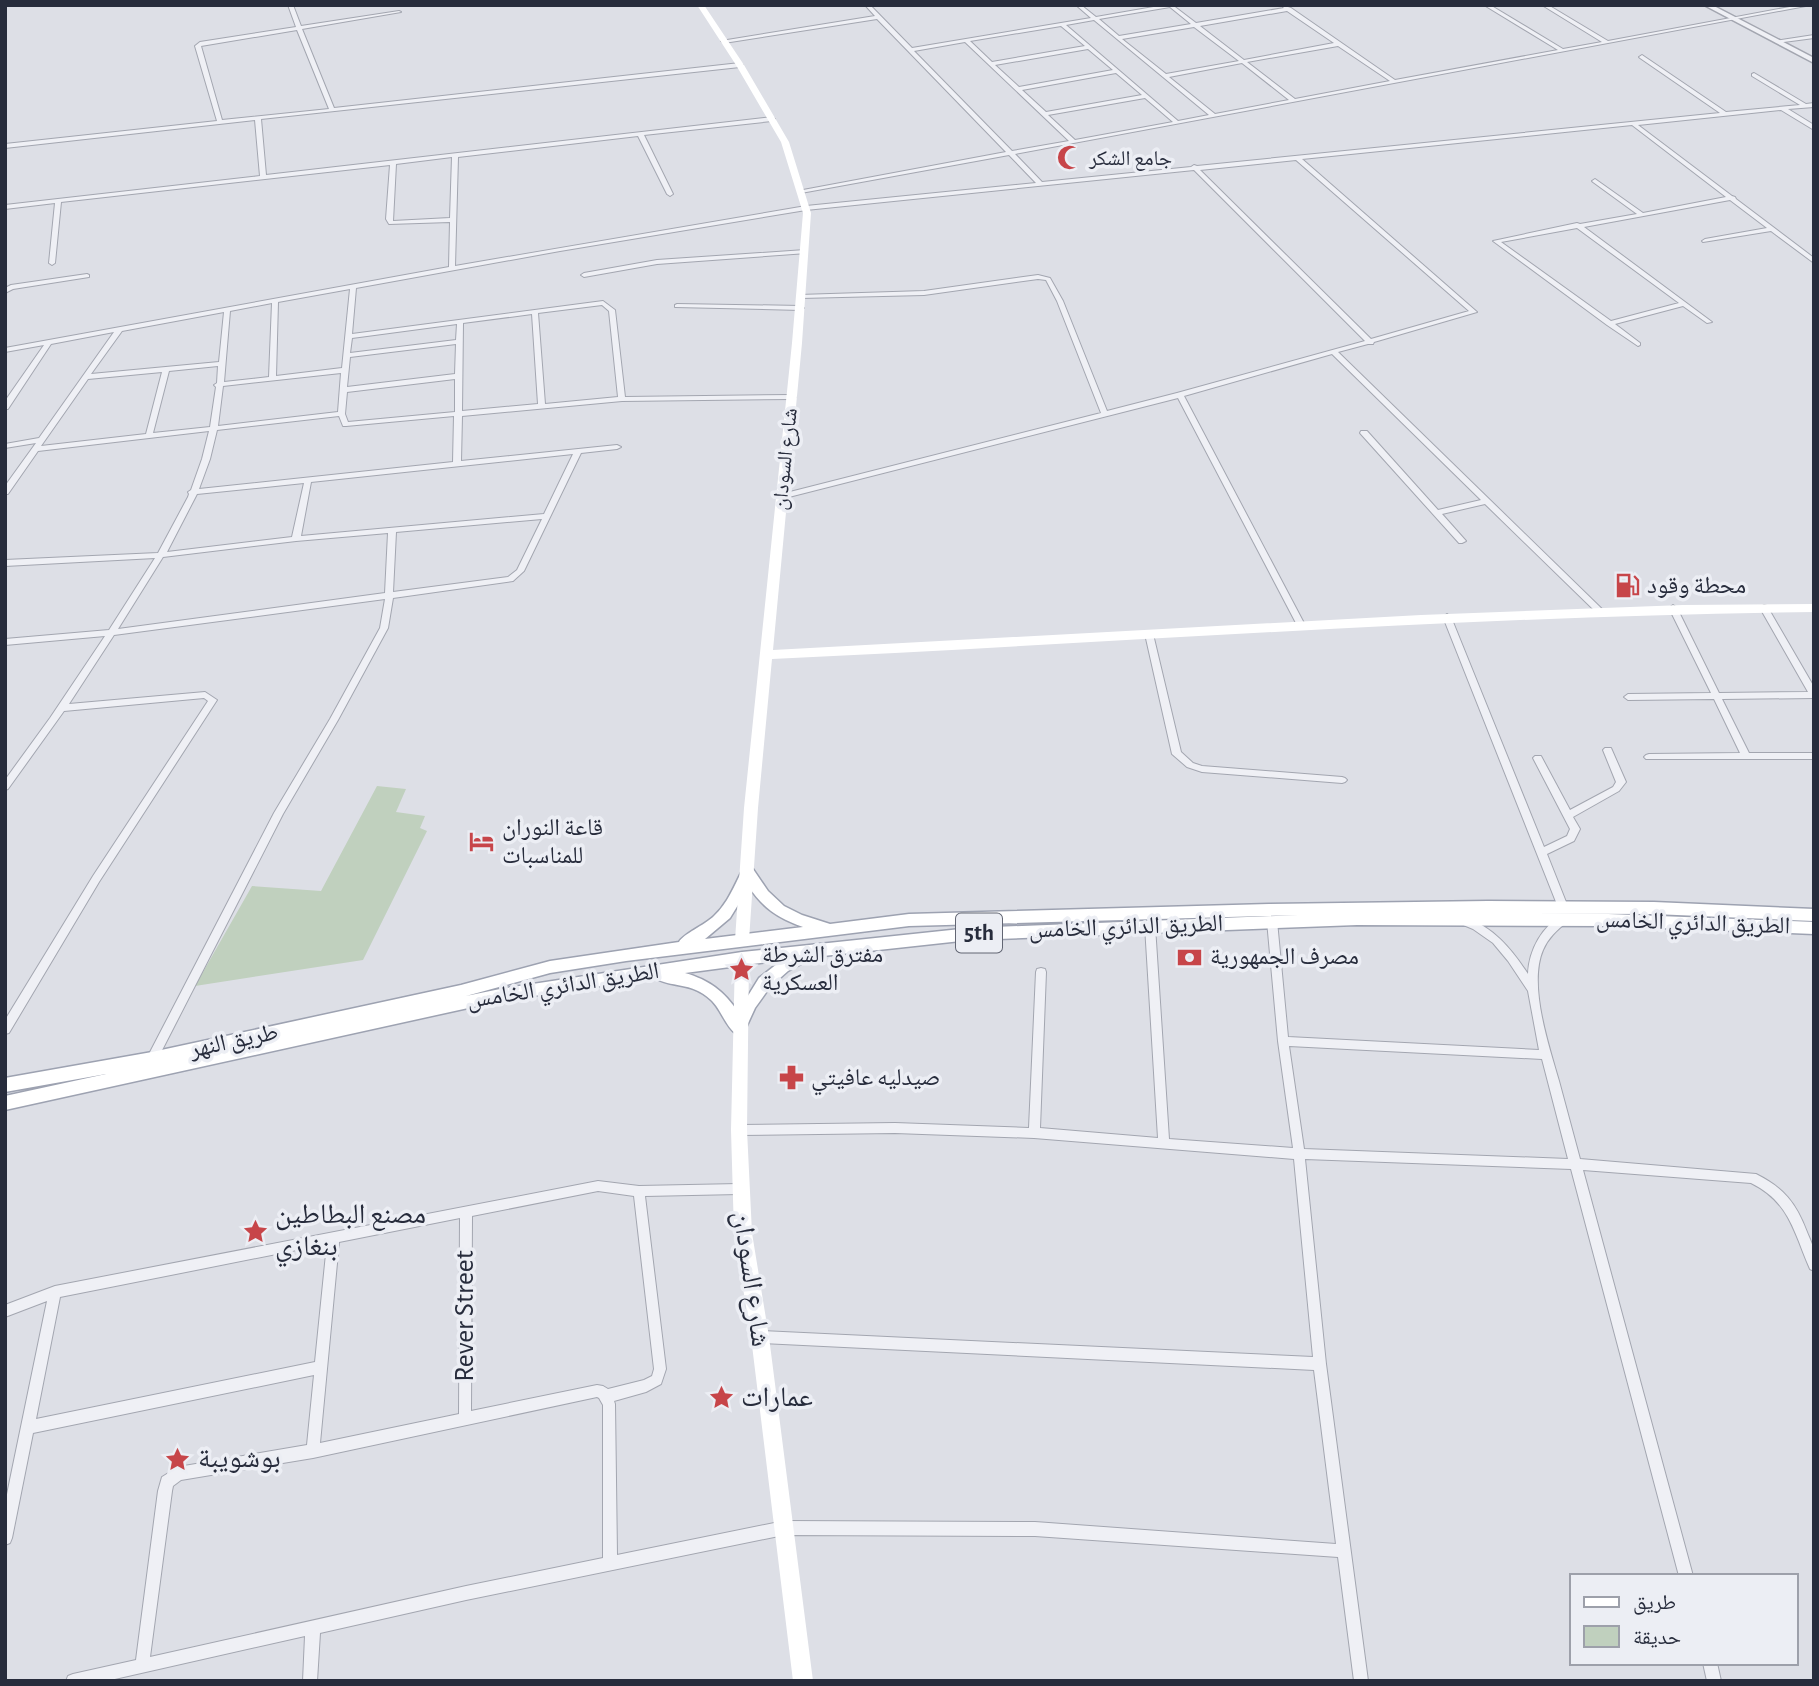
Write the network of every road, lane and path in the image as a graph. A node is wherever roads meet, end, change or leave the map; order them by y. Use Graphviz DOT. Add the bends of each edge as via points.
graph roads {
  1 [pos="290,5"];
  2 [pos="700,5"];
  3 [pos="867,5"];
  4 [pos="1078,5"];
  5 [pos="1486,5"];
  6 [pos="1544,5"];
  7 [pos="1707,5"];
  8 [pos="1809,5"];
  9 [pos="1173,6"];
  10 [pos="1286,7"];
  11 [pos="399,12"];
  12 [pos="878,17"];
  13 [pos="1096,19"];
  14 [pos="1733,19"];
  15 [pos="1062,24"];
  16 [pos="1197,25"];
  17 [pos="299,27"];
  18 [pos="1814,36"];
  19 [pos="1118,38"];
  20 [pos="724,41"];
  21 [pos="967,41"];
  22 [pos="1777,41"];
  23 [pos="1606,42"];
  24 [pos="1339,44"];
  25 [pos="1088,47"];
  26 [pos="911,50"];
  27 [pos="1561,50"];
  28 [pos="1642,57"];
  29 [pos="1245,61"];
  30 [pos="1814,61"];
  31 [pos="990,64"];
  32 [pos="740,65"];
  33 [pos="1118,71"];
  34 [pos="1754,75"];
  35 [pos="1164,76"];
  36 [pos="1394,82"];
  37 [pos="1018,89"];
  38 [pos="1147,96"];
  39 [pos="1294,101"];
  40 [pos="1814,104"];
  41 [pos="1805,105"];
  42 [pos="1781,108"];
  43 [pos="332,110"];
  44 [pos="1044,114"];
  45 [pos="1725,114"];
  46 [pos="1214,116"];
  47 [pos="258,118"];
  48 [pos="772,118"];
  49 [pos="220,122"];
  50 [pos="1178,123"];
  51 [pos="1632,123"];
  52 [pos="1814,128"];
  53 [pos="640,134"];
  54 [pos="1073,141"];
  55 [pos="5,146"];
  56 [pos="1014,153"];
  57 [pos="455,155"];
  58 [pos="1296,157"];
  59 [pos="393,162"];
  60 [pos="1194,167"];
  61 [pos="263,177"];
  62 [pos="1595,181"];
  63 [pos="1040,184"];
  64 [pos="803,192"];
  65 [pos="670,194"];
  66 [pos="1733,198"];
  67 [pos="58,201"];
  68 [pos="5,207"];
  69 [pos="806,208"];
  70 [pos="1641,214"];
  71 [pos="453,220"];
  72 [pos="1577,225"];
  73 [pos="1773,229"];
  74 [pos="1705,241"];
  75 [pos="805,252"];
  76 [pos="1814,261"];
  77 [pos="52,263"];
  78 [pos="452,269"];
  79 [pos="584,275"];
  80 [pos="87,276"];
  81 [pos="353,287"];
  82 [pos="5,291"];
  83 [pos="801,302"];
  84 [pos="275,303"];
  85 [pos="1684,304"];
  86 [pos="677,306"];
  87 [pos="227,311"];
  88 [pos="532,312"];
  89 [pos="460,322"];
  90 [pos="1709,322"];
  91 [pos="1609,324"];
  92 [pos="120,330"];
  93 [pos="349,336"];
  94 [pos="49,342"];
  95 [pos="460,342"];
  96 [pos="1371,343"];
  97 [pos="1638,345"];
  98 [pos="5,350"];
  99 [pos="1335,353"];
  100 [pos="347,355"];
  101 [pos="221,364"];
  102 [pos="166,369"];
  103 [pos="345,370"];
  104 [pos="460,376"];
  105 [pos="86,377"];
  106 [pos="272,379"];
  107 [pos="218,385"];
  108 [pos="343,390"];
  109 [pos="1180,396"];
  110 [pos="792,397"];
  111 [pos="622,399"];
  112 [pos="542,405"];
  113 [pos="5,407"];
  114 [pos="460,413"];
  115 [pos="341,414"];
  116 [pos="1105,415"];
  117 [pos="212,429"];
  118 [pos="1364,433"];
  119 [pos="149,436"];
  120 [pos="41,440"];
  121 [pos="5,446"];
  122 [pos="617,447"];
  123 [pos="35,449"];
  124 [pos="579,450"];
  125 [pos="457,464"];
  126 [pos="308,480"];
  127 [pos="5,492"];
  128 [pos="192,492"];
  129 [pos="781,497"];
  130 [pos="1487,500"];
  131 [pos="1437,513"];
  132 [pos="547,516"];
  133 [pos="392,532"];
  134 [pos="296,539"];
  135 [pos="1462,541"];
  136 [pos="161,555"];
  137 [pos="5,563"];
  138 [pos="390,597"];
  139 [pos="1673,608"];
  140 [pos="1764,608"];
  141 [pos="1814,608"];
  142 [pos="1599,610"];
  143 [pos="1447,617"];
  144 [pos="1301,625"];
  145 [pos="112,633"];
  146 [pos="1149,634"];
  147 [pos="5,642"];
  148 [pos="766,655"];
  149 [pos="1814,695"];
  150 [pos="1628,697"];
  151 [pos="1714,697"];
  152 [pos="64,708"];
  153 [pos="1608,750"];
  154 [pos="1814,756"];
  155 [pos="1649,757"];
  156 [pos="1746,757"];
  157 [pos="1538,758"];
  158 [pos="1342,780"];
  159 [pos="5,787"];
  160 [pos="1569,815"];
  161 [pos="1541,852"];
  162 [pos="748,873"];
  163 [pos="1563,913"];
  164 [pos="1814,915"];
  165 [pos="1457,918"];
  166 [pos="1272,921"];
  167 [pos="1150,926"];
  168 [pos="1814,928"];
  169 [pos="832,929"];
  170 [pos="743,949"];
  171 [pos="825,949"];
  172 [pos="663,950"];
  173 [pos="1041,972"];
  174 [pos="640,973"];
  175 [pos="1532,989"];
  176 [pos="461,990"];
  177 [pos="739,1027"];
  178 [pos="5,1030"];
  179 [pos="1283,1041"];
  180 [pos="1546,1055"];
  181 [pos="154,1064"];
  182 [pos="5,1085"];
  183 [pos="5,1103"];
  184 [pos="738,1129"];
  185 [pos="1034,1133"];
  186 [pos="1164,1141"];
  187 [pos="1299,1154"];
  188 [pos="1576,1164"];
  189 [pos="739,1189"];
  190 [pos="639,1191"];
  191 [pos="466,1212"];
  192 [pos="334,1237"];
  193 [pos="1814,1265"];
  194 [pos="55,1292"];
  195 [pos="5,1311"];
  196 [pos="760,1337"];
  197 [pos="1320,1364"];
  198 [pos="321,1367"];
  199 [pos="607,1396"];
  200 [pos="465,1420"];
  201 [pos="29,1427"];
  202 [pos="313,1451"];
  203 [pos="784,1528"];
  204 [pos="6,1534"];
  205 [pos="1345,1551"];
  206 [pos="610,1562"];
  207 [pos="1685,1574"];
  208 [pos="313,1627"];
  209 [pos="142,1665"];
  210 [pos="74,1681"];
  211 [pos="310,1681"];
  212 [pos="803,1681"];
  213 [pos="1361,1681"];
  1 -- 17 [label="street"];
  2 -- 20 [label="main road, شارع السودان"];
  3 -- 12 [label="street"];
  4 -- 13 [label="street"];
  5 -- 27 [label="street"];
  6 -- 23 [label="street"];
  7 -- 14 [label="street"];
  8 -- 14 [label="street"];
  9 -- 13 [label="street"];
  9 -- 16 [label="street"];
  10 -- 16 [label="street"];
  10 -- 24 [label="street"];
  11 -- 17 [label="street"];
  12 -- 20 [label="street"];
  12 -- 26 [label="street"];
  13 -- 15 [label="street"];
  13 -- 19 [label="street"];
  14 -- 22 [label="street"];
  14 -- 23 [label="street"];
  15 -- 21 [label="street"];
  15 -- 25 [label="street"];
  16 -- 19 [label="street"];
  16 -- 29 [label="street"];
  17 -- 43 [label="street"];
  17 -- 49 [label="street" via="198,46"];
  18 -- 22 [label="street"];
  19 -- 35 [label="street"];
  20 -- 32 [label="main road, شارع السودان"];
  21 -- 26 [label="street"];
  21 -- 31 [label="street"];
  22 -- 30 [label="street"];
  23 -- 27 [label="street"];
  24 -- 29 [label="street"];
  24 -- 36 [label="street"];
  25 -- 31 [label="street"];
  25 -- 33 [label="street"];
  26 -- 56 [label="street"];
  27 -- 36 [label="street"];
  28 -- 45 [label="street"];
  29 -- 35 [label="street"];
  29 -- 39 [label="street"];
  31 -- 37 [label="street"];
  32 -- 43 [label="street"];
  32 -- 48 [label="main road, شارع السودان"];
  33 -- 37 [label="street"];
  33 -- 38 [label="street"];
  34 -- 41 [label="street"];
  35 -- 46 [label="street"];
  36 -- 39 [label="street"];
  37 -- 44 [label="street"];
  38 -- 44 [label="street"];
  38 -- 50 [label="street"];
  39 -- 46 [label="street"];
  40 -- 41 [label="street"];
  41 -- 42 [label="street"];
  42 -- 45 [label="street"];
  42 -- 52 [label="street"];
  43 -- 47 [label="street"];
  44 -- 54 [label="street"];
  45 -- 51 [label="street"];
  46 -- 50 [label="street"];
  47 -- 49 [label="street"];
  47 -- 61 [label="street"];
  48 -- 53 [label="street"];
  48 -- 64 [label="main road, شارع السودان" via="792,156"];
  49 -- 55 [label="street"];
  50 -- 54 [label="street"];
  51 -- 58 [label="street"];
  51 -- 66 [label="street"];
  53 -- 57 [label="street"];
  53 -- 65 [label="street"];
  54 -- 56 [label="street"];
  56 -- 63 [label="street"];
  56 -- 64 [label="street"];
  57 -- 59 [label="street"];
  57 -- 71 [label="street"];
  58 -- 60 [label="street"];
  58 -- 96 [label="street" via="1474,311"];
  59 -- 61 [label="street"];
  59 -- 71 [label="street" via="391,223"];
  60 -- 63 [label="street"];
  60 -- 96 [label="street"];
  61 -- 67 [label="street"];
  62 -- 70 [label="street"];
  63 -- 69 [label="street"];
  64 -- 69 [label="main road, شارع السودان"];
  66 -- 70 [label="street"];
  66 -- 73 [label="street"];
  67 -- 68 [label="street"];
  67 -- 77 [label="street"];
  69 -- 75 [label="main road, شارع السودان"];
  69 -- 78 [label="street"];
  70 -- 72 [label="street"];
  71 -- 78 [label="street"];
  72 -- 85 [label="street"];
  72 -- 91 [label="street" via="1496,242"];
  73 -- 74 [label="street"];
  73 -- 76 [label="street"];
  75 -- 79 [label="street" via="657,262"];
  75 -- 83 [label="main road, شارع السودان"];
  78 -- 81 [label="street"];
  80 -- 82 [label="street"];
  81 -- 84 [label="street"];
  81 -- 93 [label="street"];
  83 -- 86 [label="street"];
  83 -- 110 [label="main road, شارع السودان"];
  83 -- 116 [label="street" via="1045,278 1060,300"];
  84 -- 87 [label="street"];
  84 -- 106 [label="street"];
  85 -- 90 [label="street"];
  85 -- 91 [label="street"];
  87 -- 92 [label="street"];
  87 -- 101 [label="street"];
  88 -- 89 [label="street"];
  88 -- 111 [label="street" via="608,305"];
  88 -- 112 [label="street"];
  89 -- 93 [label="street"];
  89 -- 95 [label="street"];
  91 -- 97 [label="street"];
  92 -- 94 [label="street"];
  92 -- 105 [label="street"];
  93 -- 100 [label="street"];
  94 -- 98 [label="street"];
  94 -- 113 [label="street"];
  95 -- 100 [label="street"];
  95 -- 104 [label="street"];
  96 -- 99 [label="street"];
  99 -- 109 [label="street"];
  99 -- 130 [label="street"];
  100 -- 103 [label="street"];
  101 -- 102 [label="street"];
  101 -- 107 [label="street"];
  102 -- 105 [label="street"];
  102 -- 119 [label="street"];
  103 -- 106 [label="street"];
  103 -- 108 [label="street"];
  104 -- 108 [label="street"];
  104 -- 114 [label="street"];
  105 -- 120 [label="street"];
  106 -- 107 [label="street"];
  107 -- 117 [label="street"];
  108 -- 115 [label="street"];
  109 -- 116 [label="street"];
  109 -- 144 [label="street"];
  110 -- 111 [label="street"];
  110 -- 129 [label="main road, شارع السودان"];
  111 -- 112 [label="street"];
  112 -- 114 [label="street"];
  114 -- 115 [label="street" via="351,425 343,422"];
  114 -- 125 [label="street"];
  115 -- 117 [label="street"];
  116 -- 129 [label="street"];
  117 -- 119 [label="street"];
  117 -- 128 [label="street" via="206,460"];
  118 -- 131 [label="street"];
  119 -- 123 [label="street"];
  120 -- 121 [label="street"];
  120 -- 123 [label="street"];
  122 -- 124 [label="street"];
  123 -- 127 [label="street"];
  124 -- 125 [label="street"];
  124 -- 132 [label="street"];
  125 -- 126 [label="street"];
  126 -- 128 [label="street"];
  126 -- 134 [label="street"];
  128 -- 136 [label="street"];
  129 -- 148 [label="main road, شارع السودان"];
  130 -- 131 [label="street"];
  130 -- 142 [label="street"];
  131 -- 135 [label="street"];
  132 -- 133 [label="street"];
  132 -- 138 [label="street" via="514,578"];
  133 -- 134 [label="street"];
  133 -- 138 [label="street"];
  134 -- 136 [label="street"];
  136 -- 137 [label="street"];
  136 -- 145 [label="street"];
  138 -- 145 [label="street"];
  138 -- 181 [label="street" via="384,628 373,651 278,813"];
  139 -- 140 [label="main road"];
  139 -- 142 [label="main road"];
  139 -- 151 [label="street"];
  140 -- 141 [label="main road"];
  140 -- 149 [label="street"];
  142 -- 143 [label="main road"];
  143 -- 144 [label="main road"];
  143 -- 161 [label="street"];
  144 -- 146 [label="main road"];
  145 -- 147 [label="street"];
  145 -- 152 [label="street"];
  146 -- 148 [label="main road"];
  146 -- 158 [label="street" via="1182,760 1202,769"];
  148 -- 162 [label="main road, شارع السودان"];
  149 -- 151 [label="street"];
  150 -- 151 [label="street"];
  151 -- 156 [label="street"];
  152 -- 159 [label="street"];
  152 -- 178 [label="street" via="205,695 212,700"];
  153 -- 160 [label="street" via="1621,782"];
  154 -- 156 [label="street"];
  155 -- 156 [label="street"];
  157 -- 160 [label="street"];
  160 -- 161 [label="street" via="1575,830 1571,838"];
  161 -- 163 [label="street"];
  162 -- 169 [label="main road" via="775,910"];
  162 -- 170 [label="main road, شارع السودان"];
  162 -- 172 [label="main road" via="733,906 715,926"];
  163 -- 164 [label="main road, الطريق الدائري الخامس / 5th"];
  163 -- 165 [label="main road, الطريق الدائري الخامس / 5th"];
  163 -- 168 [label="main road, الطريق الدائري الخامس / 5th"];
  163 -- 169 [label="main road, الطريق الدائري الخامس / 5th" via="1378,908 946,918"];
  163 -- 175 [label="street" via="1537,947"];
  165 -- 166 [label="main road, الطريق الدائري الخامس / 5th"];
  165 -- 175 [label="street" via="1503,945"];
  166 -- 167 [label="main road, الطريق الدائري الخامس / 5th"];
  166 -- 179 [label="street"];
  167 -- 171 [label="main road, الطريق الدائري الخامس / 5th" via="970,934"];
  167 -- 186 [label="street"];
  169 -- 170 [label="main road, الطريق الدائري الخامس / 5th"];
  170 -- 171 [label="main road, الطريق الدائري الخامس / 5th"];
  170 -- 172 [label="main road, الطريق الدائري الخامس / 5th"];
  170 -- 174 [label="main road, الطريق الدائري الخامس / 5th"];
  170 -- 177 [label="main road, شارع السودان"];
  171 -- 177 [label="main road" via="778,969 760,985"];
  172 -- 176 [label="main road, الطريق الدائري الخامس / 5th" via="550,967"];
  173 -- 185 [label="street"];
  174 -- 177 [label="main road" via="675,976 708,987 719,995"];
  174 -- 181 [label="main road, الطريق الدائري الخامس / 5th" via="472,1000"];
  175 -- 180 [label="street"];
  176 -- 181 [label="main road, طريق النهر"];
  177 -- 184 [label="main road, شارع السودان"];
  179 -- 180 [label="street"];
  179 -- 187 [label="street"];
  180 -- 188 [label="street"];
  181 -- 182 [label="main road, طريق النهر"];
  181 -- 183 [label="main road, طريق النهر"];
  184 -- 185 [label="street"];
  184 -- 189 [label="main road, شارع السودان"];
  185 -- 186 [label="street"];
  186 -- 187 [label="street"];
  187 -- 188 [label="street"];
  187 -- 197 [label="street"];
  188 -- 193 [label="street" via="1752,1178 1788,1203"];
  188 -- 207 [label="street"];
  189 -- 190 [label="street"];
  189 -- 196 [label="main road, شارع السودان"];
  190 -- 191 [label="street" via="598,1186"];
  190 -- 199 [label="street" via="660,1369 657,1380 646,1386"];
  191 -- 192 [label="street"];
  191 -- 200 [label="street, Rever Street"];
  192 -- 194 [label="street"];
  192 -- 198 [label="street"];
  194 -- 195 [label="street"];
  194 -- 201 [label="street"];
  196 -- 197 [label="street"];
  196 -- 203 [label="main road, شارع السودان"];
  197 -- 205 [label="street"];
  198 -- 201 [label="street"];
  198 -- 202 [label="street"];
  199 -- 200 [label="street" via="597,1391"];
  199 -- 206 [label="street"];
  200 -- 202 [label="street"];
  201 -- 204 [label="street"];
  202 -- 209 [label="street" via="178,1474 167,1482"];
  203 -- 205 [label="street" via="1035,1529"];
  203 -- 206 [label="street"];
  203 -- 212 [label="main road, شارع السودان"];
  205 -- 213 [label="street"];
  206 -- 208 [label="street"];
  208 -- 209 [label="street"];
  208 -- 211 [label="street"];
  209 -- 210 [label="street"];
}
